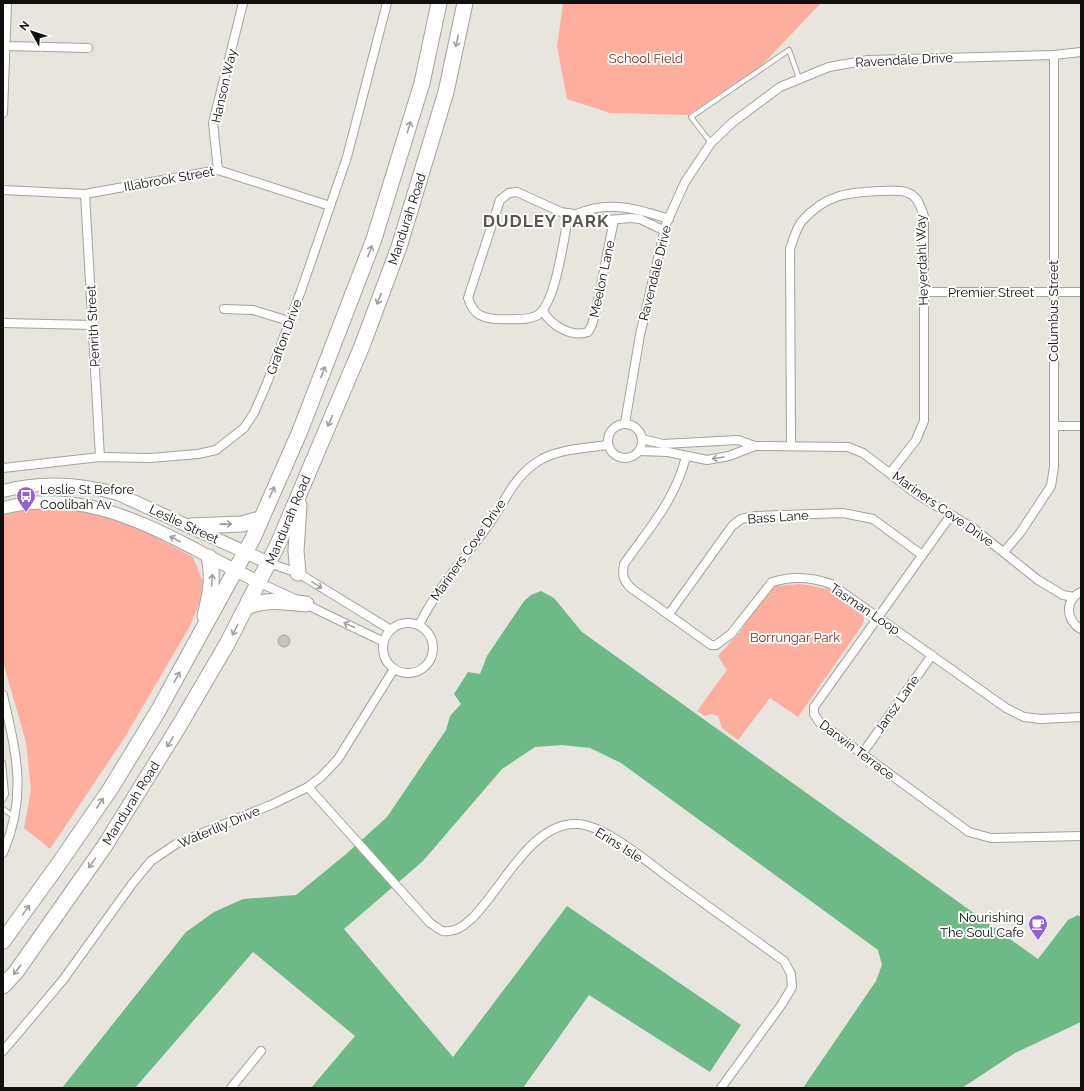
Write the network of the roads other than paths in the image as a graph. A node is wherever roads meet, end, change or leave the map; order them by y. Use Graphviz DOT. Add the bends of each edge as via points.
graph roads {
  1 [pos="7,3"];
  2 [pos="243,3"];
  3 [pos="387,3"];
  4 [pos="439,3"];
  5 [pos="465,3"];
  6 [pos="5,46"];
  7 [pos="88,48"];
  8 [pos="1081,52"];
  9 [pos="1054,55"];
  10 [pos="799,78"];
  11 [pos="3,113"];
  12 [pos="711,143"];
  13 [pos="218,170"];
  14 [pos="3,190"];
  15 [pos="85,194"];
  16 [pos="330,206"];
  17 [pos="573,213"];
  18 [pos="669,219"];
  19 [pos="614,220"];
  20 [pos="665,232"];
  21 [pos="924,292"];
  22 [pos="1053,292"];
  23 [pos="1081,292"];
  24 [pos="224,309"];
  25 [pos="543,311"];
  26 [pos="289,321"];
  27 [pos="3,323"];
  28 [pos="92,325"];
  29 [pos="625,423"];
  30 [pos="1054,426"];
  31 [pos="1081,426"];
  32 [pos="642,439"];
  33 [pos="607,445"];
  34 [pos="791,445"];
  35 [pos="755,446"];
  36 [pos="639,451"];
  37 [pos="100,457"];
  38 [pos="686,457"];
  39 [pos="3,468"];
  40 [pos="891,472"];
  41 [pos="3,491"];
  42 [pos="300,494"];
  43 [pos="3,508"];
  44 [pos="952,515"];
  45 [pos="260,519"];
  46 [pos="191,526"];
  47 [pos="1004,552"];
  48 [pos="245,553"];
  49 [pos="922,555"];
  50 [pos="209,557"];
  51 [pos="269,563"];
  52 [pos="236,570"];
  53 [pos="298,573"];
  54 [pos="260,583"];
  55 [pos="1081,592"];
  56 [pos="1074,597"];
  57 [pos="306,604"];
  58 [pos="247,607"];
  59 [pos="669,614"];
  60 [pos="877,617"];
  61 [pos="419,625"];
  62 [pos="1081,629"];
  63 [pos="391,630"];
  64 [pos="202,631"];
  65 [pos="384,642"];
  66 [pos="932,655"];
  67 [pos="394,668"];
  68 [pos="3,695"];
  69 [pos="1081,717"];
  70 [pos="862,754"];
  71 [pos="3,763"];
  72 [pos="308,787"];
  73 [pos="3,800"];
  74 [pos="3,809"];
  75 [pos="16,817"];
  76 [pos="1081,836"];
  77 [pos="3,853"];
  78 [pos="3,941"];
  79 [pos="3,986"];
  80 [pos="3,1051"];
  81 [pos="261,1051"];
  82 [pos="231,1088"];
  83 [pos="721,1088"];
  1 -- 6 [label="street"];
  2 -- 13 [label="street, Hanson Way" via="213,123"];
  3 -- 16 [label="street, Grafton Drive" via="347,157"];
  45 -- 4 [label="highway, Mandurah Road, one-way" via="300,431 374,239 422,83"];
  5 -- 42 [label="highway, Mandurah Road, one-way" via="446,92 399,247 362,346"];
  6 -- 7 [label="street"];
  6 -- 11 [label="street"];
  8 -- 9 [label="street, Ravendale Drive"];
  9 -- 10 [label="street, Ravendale Drive" via="868,60 830,67"];
  9 -- 22 [label="street, Columbus Street"];
  10 -- 12 [label="street, Ravendale Drive" via="760,100"];
  10 -- 12 [label="lane" via="789,50 691,117"];
  12 -- 18 [label="street, Ravendale Drive" via="685,182"];
  13 -- 15 [label="street, Illabrook Street"];
  13 -- 16 [label="street, Illabrook Street"];
  14 -- 15 [label="street, Illabrook Street"];
  15 -- 28 [label="street, Penrith Street"];
  16 -- 26 [label="street, Grafton Drive"];
  17 -- 18 [label="street" via="588,208 612,206 635,209"];
  17 -- 19 [label="street"];
  17 -- 25 [label="street" via="549,302"];
  17 -- 25 [label="street" via="541,204 517,192 508,193 500,200 468,298 476,314 485,318 526,318"];
  18 -- 20 [label="street, Ravendale Drive"];
  19 -- 20 [label="street" via="640,219"];
  19 -- 25 [label="street, Meelon Lane" via="597,305 588,332 571,332 556,326 548,320"];
  20 -- 29 [label="street, Ravendale Drive" via="640,335"];
  21 -- 22 [label="street, Premier Street"];
  21 -- 34 [label="street, Heyerdahl Way" via="924,216 914,195 901,190 839,195 817,207 801,222 790,249"];
  21 -- 40 [label="street, Heyerdahl Way" via="924,421 916,440"];
  22 -- 23 [label="street, Premier Street"];
  22 -- 30 [label="street, Columbus Street"];
  24 -- 26 [label="street" via="253,310"];
  26 -- 37 [label="street, Grafton Drive" via="254,413 244,428 232,439 216,450 198,454 150,458"];
  27 -- 28 [label="street"];
  28 -- 37 [label="street, Penrith Street"];
  29 -- 32 [label="street" via="635,426"];
  29 -- 33 [label="street" via="616,425 611,430"];
  30 -- 31 [label="street"];
  30 -- 47 [label="street, Columbus Street" via="1051,486 1020,533"];
  32 -- 35 [label="street, Mariners Cove Drive" via="663,444 738,440"];
  32 -- 36 [label="street"];
  33 -- 36 [label="street" via="620,457 630,457"];
  33 -- 61 [label="street, Mariners Cove Drive" via="566,451 543,459 524,471 497,513 430,602"];
  34 -- 35 [label="street, Mariners Cove Drive"];
  34 -- 40 [label="street, Mariners Cove Drive" via="848,447 863,453"];
  35 -- 38 [label="street, Mariners Cove Drive, one-way" via="729,456 707,460"];
  36 -- 38 [label="street, Mariners Cove Drive" via="668,452"];
  37 -- 39 [label="street, Grafton Drive"];
  38 -- 59 [label="street, Tasman Loop" via="680,479 669,501 624,564 622,574 631,588"];
  40 -- 44 [label="street, Mariners Cove Drive" via="918,495"];
  41 -- 46 [label="street, Leslie Street" via="32,484 99,489 118,494"];
  42 -- 51 [label="highway, Mandurah Road"];
  42 -- 53 [label="highway" via="296,551"];
  50 -- 43 [label="street, Leslie Street, one-way" via="136,521 102,508 43,503"];
  44 -- 47 [label="street, Mariners Cove Drive"];
  44 -- 49 [label="street, Darwin Terrace"];
  46 -- 45 [label="highway, one-way" via="242,524"];
  45 -- 48 [label="highway, Mandurah Road"];
  46 -- 48 [label="street, Leslie Street"];
  47 -- 56 [label="street, Mariners Cove Drive" via="1038,580 1064,595"];
  48 -- 51 [label="street, Leslie Street"];
  48 -- 52 [label="highway, Mandurah Road"];
  49 -- 59 [label="street, Bass Lane" via="873,519 843,514 756,516 741,519 732,526"];
  49 -- 60 [label="street, Darwin Terrace"];
  50 -- 52 [label="street, Leslie Street"];
  64 -- 50 [label="highway, one-way" via="211,590 212,572"];
  51 -- 53 [label="street"];
  51 -- 54 [label="highway, Mandurah Road"];
  52 -- 54 [label="street, Leslie Street"];
  52 -- 64 [label="highway, Mandurah Road"];
  53 -- 63 [label="street, one-way"];
  54 -- 57 [label="street"];
  54 -- 58 [label="highway, Mandurah Road"];
  55 -- 56 [label="street"];
  56 -- 62 [label="street" via="1070,603 1069,615 1075,626"];
  57 -- 58 [label="highway" via="271,601 258,602"];
  65 -- 57 [label="street, one-way"];
  58 -- 79 [label="highway, Mandurah Road, one-way" via="179,726 104,846 16,972"];
  59 -- 60 [label="street, Tasman Loop" via="711,645 716,645 731,634 772,582 801,578 831,584"];
  60 -- 66 [label="street, Tasman Loop"];
  60 -- 70 [label="street, Darwin Terrace" via="814,707 814,714 820,723"];
  61 -- 63 [label="street" via="409,623"];
  61 -- 67 [label="street" via="427,631 432,640 434,650 430,660 414,673 403,673"];
  63 -- 65 [label="street"];
  78 -- 64 [label="highway, Mandurah Road, one-way" via="111,788 158,711"];
  65 -- 67 [label="street" via="386,660"];
  66 -- 69 [label="street, Tasman Loop" via="1006,708 1024,717"];
  66 -- 70 [label="street, Jansz Lane"];
  67 -- 72 [label="street, Waterlily Drive" via="338,759 321,778"];
  68 -- 75 [label="street" via="16,755"];
  70 -- 76 [label="street, Darwin Terrace" via="969,832 991,838"];
  71 -- 73 [label="lane" via="6,794"];
  72 -- 80 [label="street, Waterlily Drive" via="176,844 151,861 63,980"];
  72 -- 83 [label="street, Erins Isle" via="430,923 443,931 458,929 476,914 530,845 551,829 577,824 599,830 784,961 792,987"];
  74 -- 75 [label="lane"];
  75 -- 77 [label="street"];
  81 -- 82 [label="street"];
}
